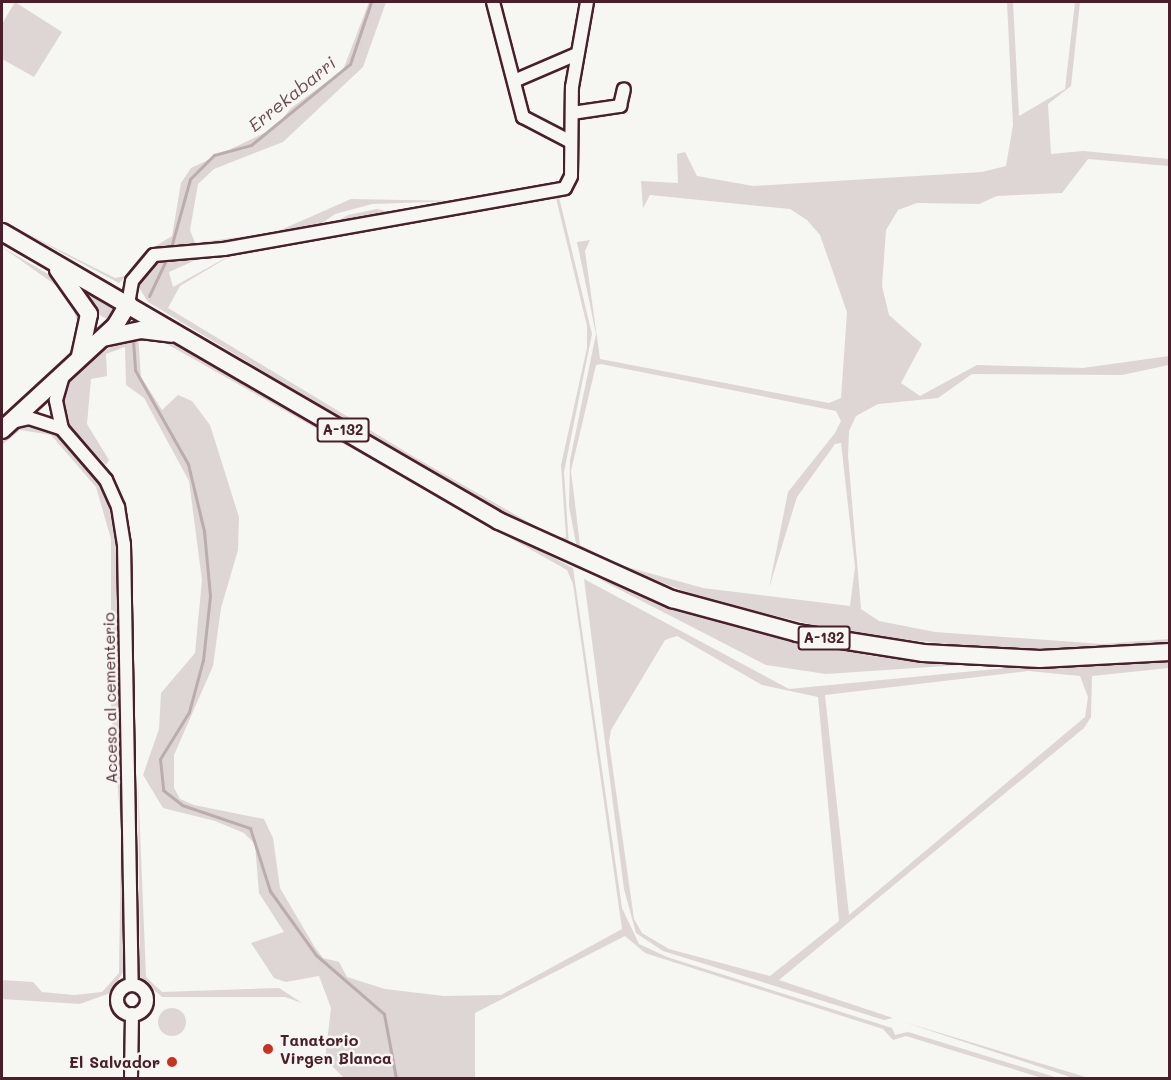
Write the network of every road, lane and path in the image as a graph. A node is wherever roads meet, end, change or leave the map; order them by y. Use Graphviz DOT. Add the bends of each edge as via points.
graph roads {
  1 [pos="493,2"];
  2 [pos="586,2"];
  3 [pos="577,54"];
  4 [pos="514,81"];
  5 [pos="624,88"];
  6 [pos="572,113"];
  7 [pos="572,142"];
  8 [pos="2,232"];
  9 [pos="48,259"];
  10 [pos="128,304"];
  11 [pos="89,314"];
  12 [pos="115,326"];
  13 [pos="103,338"];
  14 [pos="188,339"];
  15 [pos="78,360"];
  16 [pos="63,374"];
  17 [pos="36,400"];
  18 [pos="57,423"];
  19 [pos="6,426"];
  20 [pos="1170,652"];
  21 [pos="132,985"];
  22 [pos="132,1014"];
  23 [pos="131,1078"];
  1 -- 4 [label="street"];
  2 -- 3 [label="street"];
  3 -- 4 [label="street"];
  3 -- 6 [label="street"];
  4 -- 7 [label="street" via="523,117"];
  5 -- 6 [label="street" via="620,106"];
  6 -- 7 [label="street"];
  7 -- 10 [label="street" via="572,176 565,188 224,249 154,255 132,281"];
  8 -- 9 [label="main road, A-132"];
  9 -- 10 [label="main road, A-132"];
  9 -- 11 [label="main road"];
  10 -- 12 [label="main road"];
  10 -- 14 [label="main road, A-132"];
  11 -- 12 [label="main road"];
  11 -- 15 [label="main road"];
  12 -- 13 [label="main road"];
  13 -- 14 [label="main road" via="141,330"];
  13 -- 15 [label="main road"];
  14 -- 20 [label="main road, A-132" via="500,521 672,599 797,633 923,653 1040,659"];
  15 -- 16 [label="main road"];
  16 -- 17 [label="main road"];
  16 -- 18 [label="street" via="56,400"];
  17 -- 18 [label="street, Acceso al cementerio"];
  17 -- 19 [label="main road"];
  18 -- 19 [label="street" via="29,418"];
  18 -- 21 [label="street, Acceso al cementerio" via="106,480 124,544"];
  21 -- 22 [label="street" via="118,997 122,1011"];
  21 -- 22 [label="street" via="143,990 147,1001"];
  22 -- 23 [label="street"];
}
